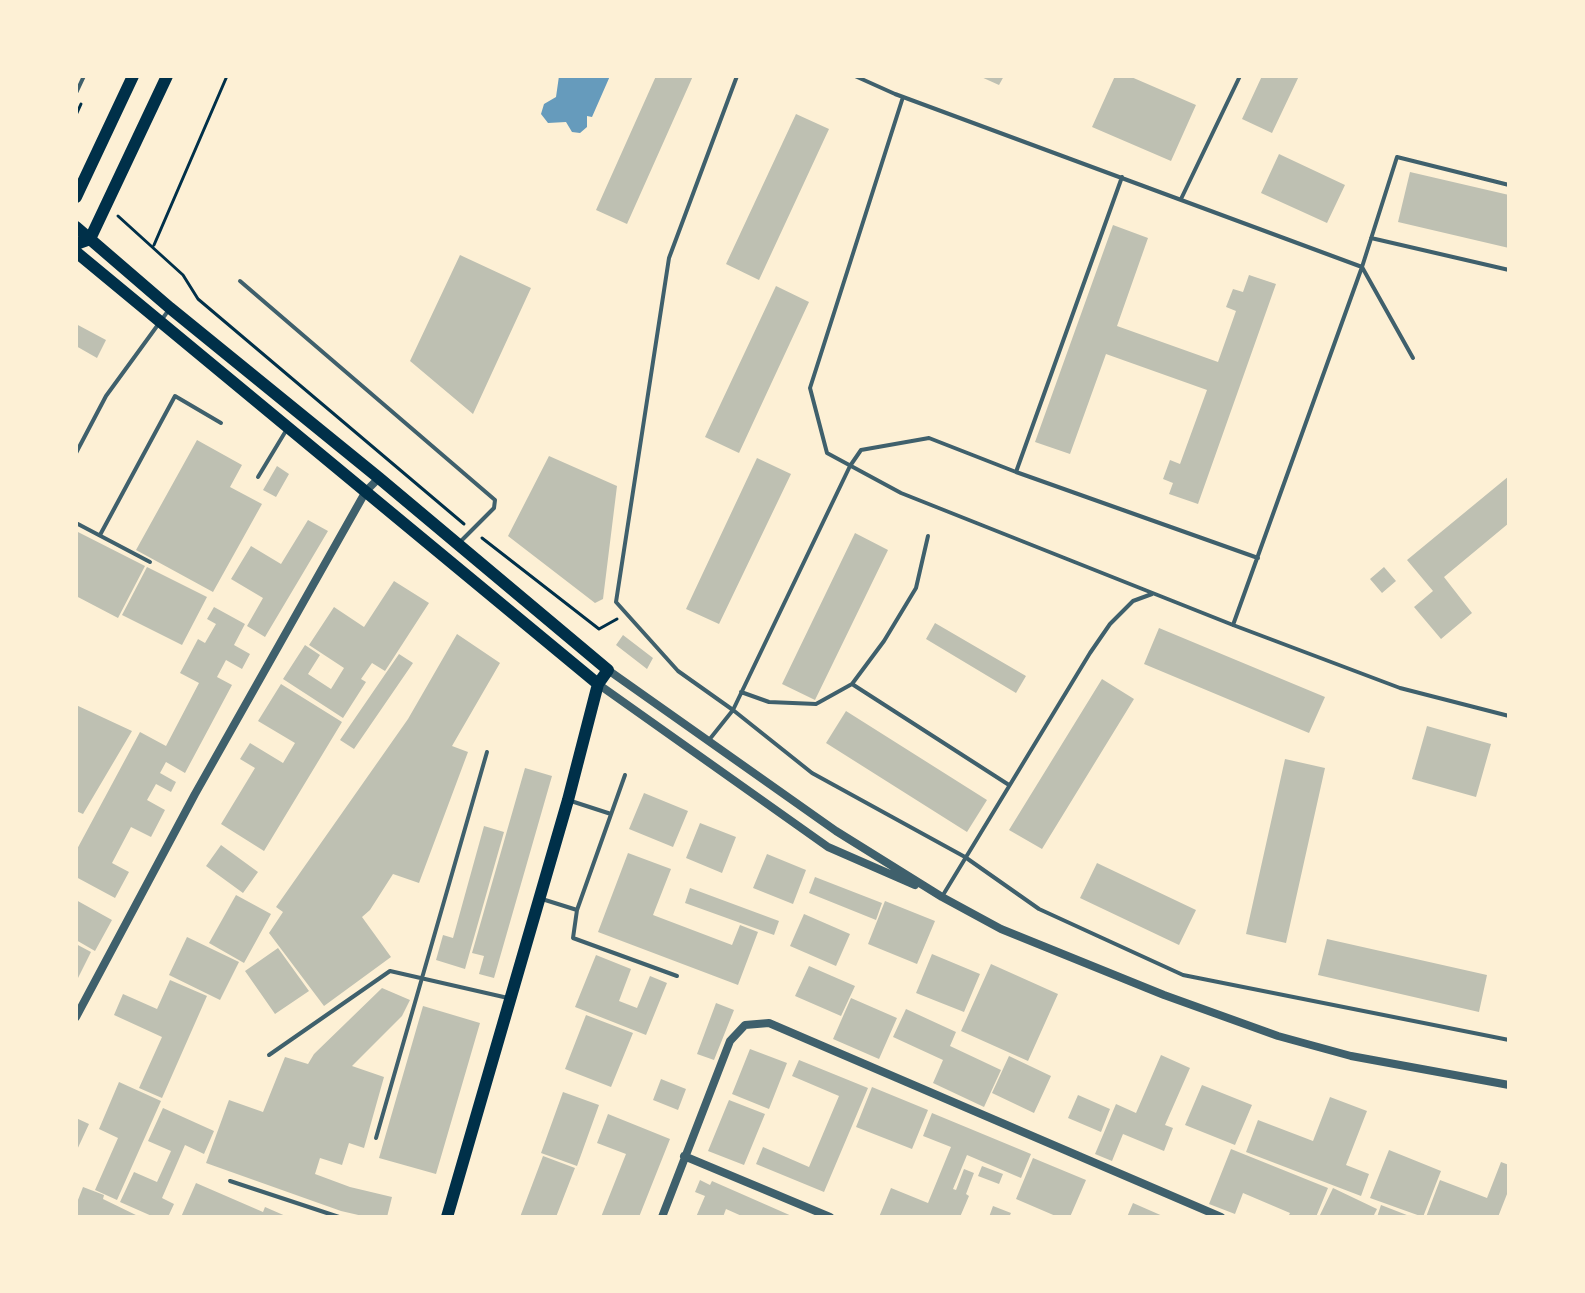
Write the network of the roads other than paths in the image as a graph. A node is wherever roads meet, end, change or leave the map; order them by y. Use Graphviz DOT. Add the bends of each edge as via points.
graph roads {
  1 [pos="84,76"];
  2 [pos="133,76"];
  3 [pos="167,76"];
  4 [pos="737,76"];
  5 [pos="855,76"];
  6 [pos="1240,76"];
  7 [pos="76,93"];
  8 [pos="903,97"];
  9 [pos="1122,177"];
  10 [pos="1509,185"];
  11 [pos="76,197"];
  12 [pos="1181,199"];
  13 [pos="76,227"];
  14 [pos="1371,238"];
  15 [pos="90,239"];
  16 [pos="76,244"];
  17 [pos="76,252"];
  18 [pos="1362,267"];
  19 [pos="1509,270"];
  20 [pos="240,281"];
  21 [pos="170,308"];
  22 [pos="160,323"];
  23 [pos="1413,358"];
  24 [pos="221,423"];
  25 [pos="288,427"];
  26 [pos="76,453"];
  27 [pos="850,466"];
  28 [pos="1016,472"];
  29 [pos="258,477"];
  30 [pos="379,478"];
  31 [pos="366,491"];
  32 [pos="76,523"];
  33 [pos="100,535"];
  34 [pos="928,536"];
  35 [pos="458,544"];
  36 [pos="1258,558"];
  37 [pos="150,562"];
  38 [pos="1153,593"];
  39 [pos="1233,625"];
  40 [pos="608,670"];
  41 [pos="598,684"];
  42 [pos="852,684"];
  43 [pos="741,692"];
  44 [pos="733,710"];
  45 [pos="1509,716"];
  46 [pos="708,742"];
  47 [pos="487,752"];
  48 [pos="625,775"];
  49 [pos="1009,785"];
  50 [pos="568,800"];
  51 [pos="611,814"];
  52 [pos="965,857"];
  53 [pos="942,897"];
  54 [pos="539,898"];
  55 [pos="577,910"];
  56 [pos="677,976"];
  57 [pos="424,979"];
  58 [pos="511,999"];
  59 [pos="76,1017"];
  60 [pos="1509,1040"];
  61 [pos="269,1055"];
  62 [pos="1509,1085"];
  63 [pos="376,1138"];
  64 [pos="684,1156"];
  65 [pos="230,1181"];
  66 [pos="339,1217"];
  67 [pos="447,1217"];
  68 [pos="662,1217"];
  69 [pos="830,1217"];
  70 [pos="1221,1217"];
  1 -- 7 [label="lane"];
  2 -- 11 [label="main road"];
  3 -- 15 [label="main road"];
  4 -- 44 [label="lane" via="669,258 616,602 678,671"];
  5 -- 8 [label="lane"];
  6 -- 12 [label="lane"];
  8 -- 9 [label="lane"];
  8 -- 27 [label="lane" via="810,388 827,453"];
  9 -- 12 [label="lane"];
  9 -- 28 [label="lane"];
  10 -- 14 [label="lane" via="1397,157"];
  12 -- 18 [label="lane"];
  13 -- 15 [label="main road"];
  14 -- 18 [label="lane"];
  14 -- 19 [label="lane"];
  15 -- 16 [label="main road"];
  15 -- 21 [label="main road"];
  17 -- 22 [label="main road"];
  18 -- 23 [label="lane"];
  18 -- 36 [label="lane"];
  20 -- 35 [label="lane" via="495,500 494,508"];
  21 -- 22 [label="lane"];
  21 -- 30 [label="main road"];
  22 -- 25 [label="main road"];
  22 -- 26 [label="lane" via="106,396"];
  24 -- 33 [label="lane" via="175,396"];
  25 -- 29 [label="lane"];
  25 -- 31 [label="main road"];
  27 -- 28 [label="lane" via="861,450 929,438"];
  27 -- 38 [label="lane" via="901,493"];
  27 -- 43 [label="lane"];
  28 -- 36 [label="lane"];
  30 -- 31 [label="street"];
  30 -- 35 [label="main road"];
  31 -- 41 [label="main road"];
  31 -- 59 [label="street"];
  32 -- 33 [label="lane"];
  33 -- 37 [label="lane"];
  34 -- 42 [label="lane" via="916,588"];
  35 -- 40 [label="main road"];
  36 -- 39 [label="lane"];
  38 -- 39 [label="lane"];
  38 -- 49 [label="lane" via="1133,601 1110,624"];
  39 -- 45 [label="lane" via="1400,688"];
  40 -- 41 [label="main road"];
  40 -- 46 [label="street"];
  41 -- 50 [label="main road"];
  41 -- 53 [label="street" via="828,847"];
  42 -- 43 [label="lane" via="816,704 769,702"];
  42 -- 49 [label="lane"];
  43 -- 44 [label="lane"];
  44 -- 46 [label="lane"];
  44 -- 52 [label="lane" via="812,773"];
  46 -- 53 [label="street"];
  47 -- 57 [label="lane"];
  48 -- 51 [label="lane"];
  49 -- 52 [label="lane"];
  50 -- 51 [label="lane"];
  50 -- 54 [label="main road"];
  51 -- 55 [label="lane"];
  52 -- 53 [label="lane"];
  52 -- 60 [label="lane" via="1039,909 1183,975"];
  53 -- 62 [label="street" via="1050,950 1278,1036 1365,1059"];
  54 -- 55 [label="lane"];
  54 -- 58 [label="main road"];
  55 -- 56 [label="lane" via="573,938"];
  57 -- 58 [label="lane"];
  57 -- 61 [label="lane" via="390,971"];
  57 -- 63 [label="lane"];
  58 -- 67 [label="main road"];
  64 -- 68 [label="street"];
  64 -- 69 [label="street"];
  64 -- 70 [label="street" via="730,1041 745,1025 769,1023"];
  65 -- 66 [label="lane"];
}
